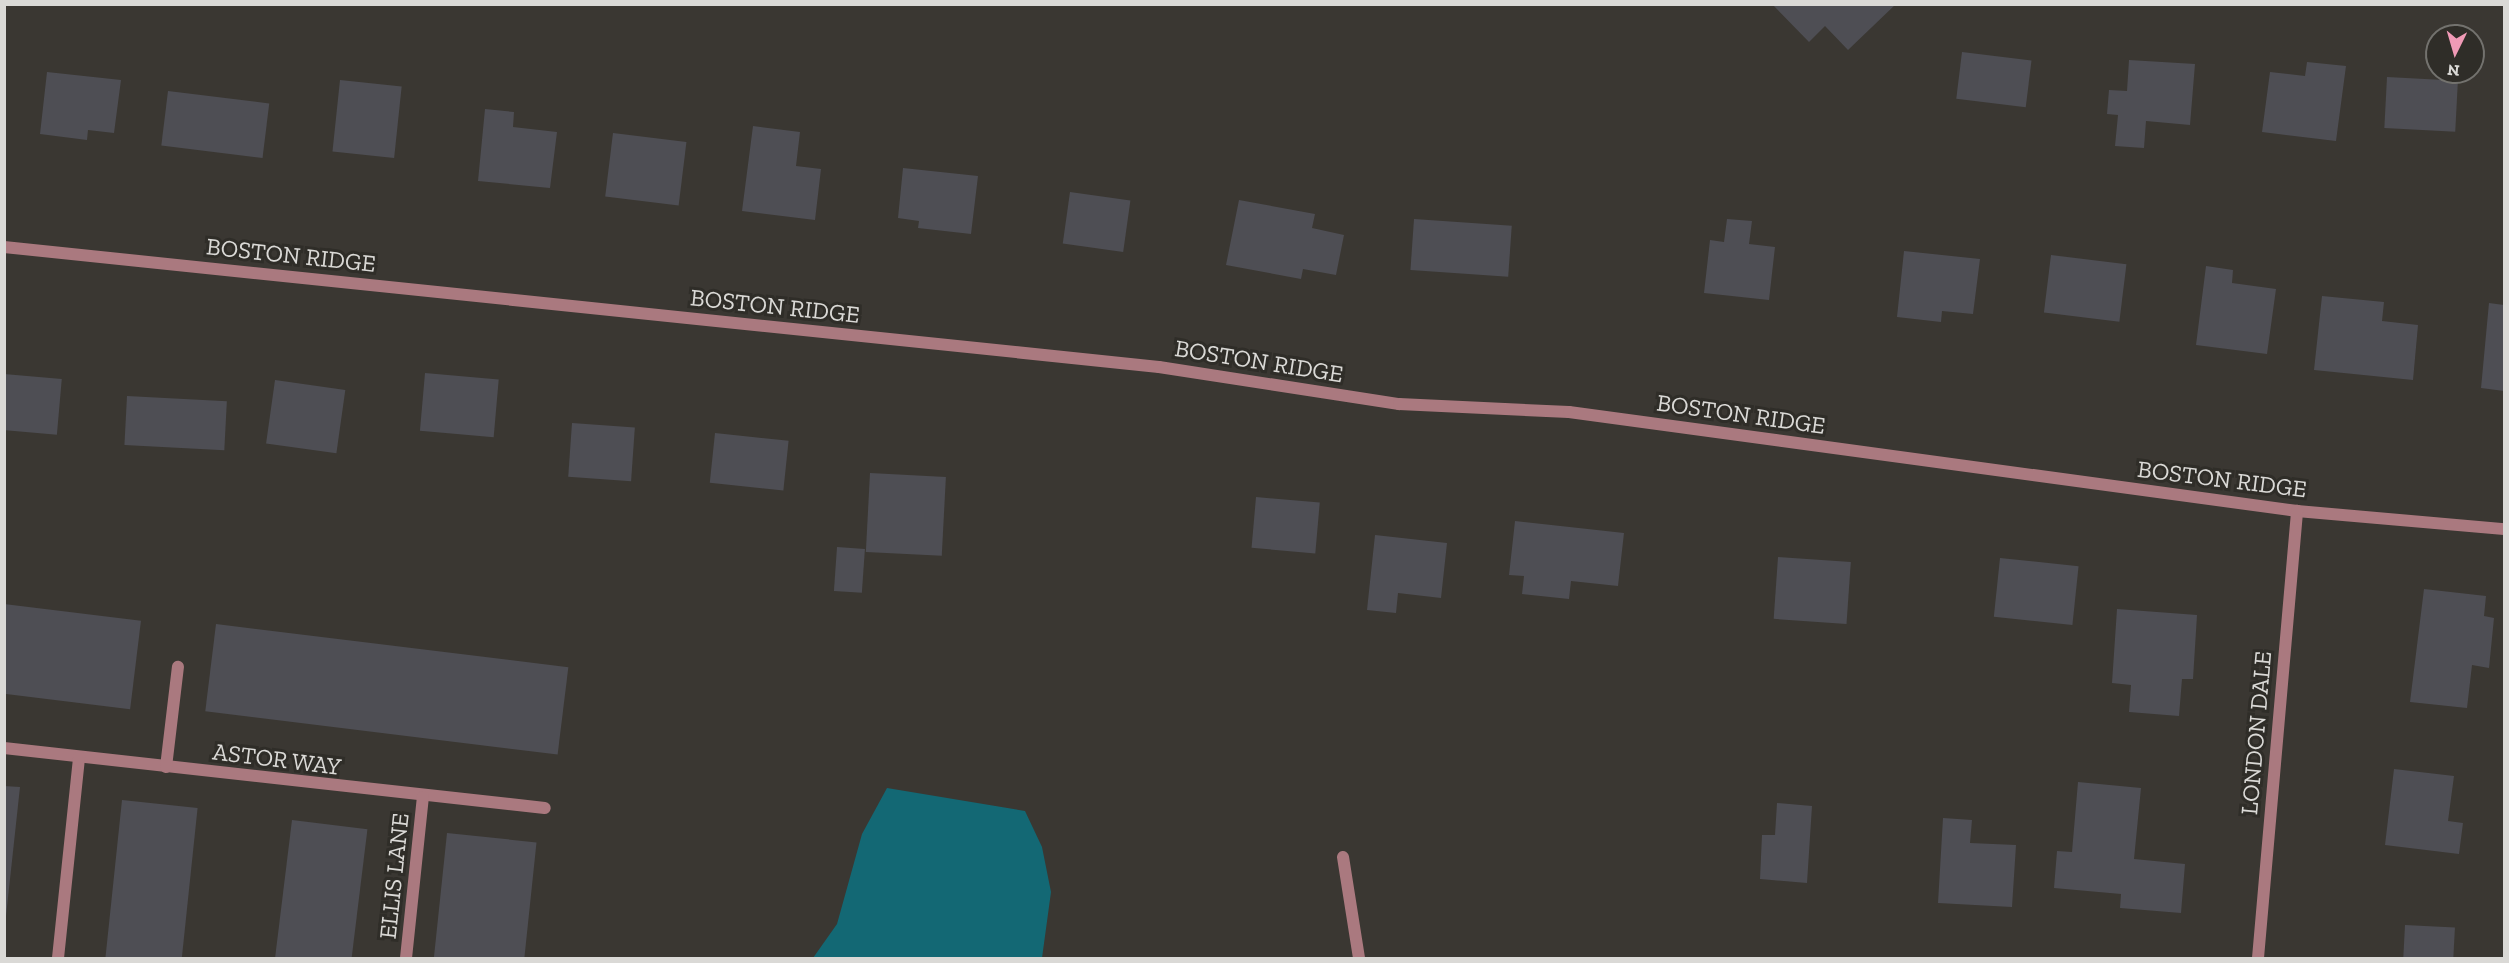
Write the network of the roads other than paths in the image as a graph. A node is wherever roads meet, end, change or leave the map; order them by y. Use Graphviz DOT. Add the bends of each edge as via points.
graph roads {
  1 [pos="4,247"];
  2 [pos="2297,511"];
  3 [pos="2505,529"];
  4 [pos="178,667"];
  5 [pos="4,748"];
  6 [pos="79,757"];
  7 [pos="166,767"];
  8 [pos="423,797"];
  9 [pos="545,808"];
  10 [pos="1343,857"];
  11 [pos="58,958"];
  12 [pos="406,958"];
  13 [pos="1359,958"];
  14 [pos="2258,958"];
  1 -- 2 [label="street, BOSTON RIDGE" via="1159,367 1399,404 1569,412"];
  2 -- 3 [label="street, BOSTON RIDGE"];
  2 -- 14 [label="street, LONDON DALE"];
  4 -- 7 [label="street"];
  5 -- 6 [label="street, ASTOR WAY"];
  6 -- 7 [label="street, ASTOR WAY"];
  6 -- 11 [label="street"];
  7 -- 8 [label="street, ASTOR WAY"];
  8 -- 9 [label="street, ASTOR WAY"];
  8 -- 12 [label="street, ELLIS LANE"];
  10 -- 13 [label="street"];
}
